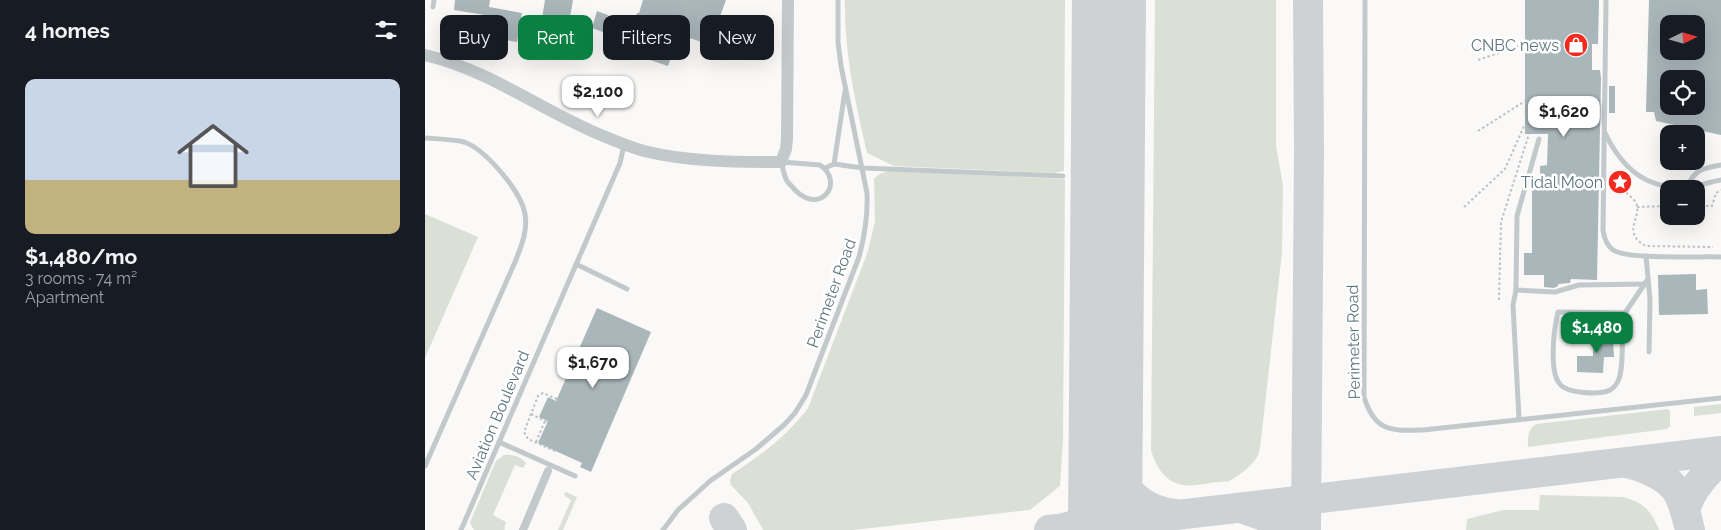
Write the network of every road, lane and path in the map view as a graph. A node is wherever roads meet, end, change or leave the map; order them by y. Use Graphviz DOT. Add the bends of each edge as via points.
graph roads {
  1 [pos="434,0"];
  2 [pos="788,0"];
  3 [pos="838,0"];
  4 [pos="1365,0"];
  5 [pos="1606,0"];
  6 [pos="433,7"];
  7 [pos="1525,44"];
  8 [pos="425,55"];
  9 [pos="1478,60"];
  10 [pos="845,88"];
  11 [pos="1525,101"];
  12 [pos="1525,124"];
  13 [pos="1478,131"];
  14 [pos="1604,131"];
  15 [pos="1529,134"];
  16 [pos="425,138"];
  17 [pos="1539,139"];
  18 [pos="624,144"];
  19 [pos="781,162"];
  20 [pos="834,164"];
  21 [pos="1721,165"];
  22 [pos="825,168"];
  23 [pos="863,168"];
  24 [pos="1063,176"];
  25 [pos="1690,180"];
  26 [pos="1721,180"];
  27 [pos="1705,183"];
  28 [pos="1660,185"];
  29 [pos="1721,190"];
  30 [pos="1603,191"];
  31 [pos="1660,206"];
  32 [pos="1705,206"];
  33 [pos="1464,207"];
  34 [pos="1637,207"];
  35 [pos="1713,247"];
  36 [pos="1646,256"];
  37 [pos="1721,257"];
  38 [pos="576,264"];
  39 [pos="1646,281"];
  40 [pos="627,289"];
  41 [pos="1516,290"];
  42 [pos="1499,300"];
  43 [pos="1625,313"];
  44 [pos="1649,352"];
  45 [pos="1721,398"];
  46 [pos="557,399"];
  47 [pos="531,414"];
  48 [pos="1519,419"];
  49 [pos="499,442"];
  50 [pos="536,443"];
  51 [pos="557,452"];
  52 [pos="425,466"];
  53 [pos="548,471"];
  54 [pos="575,476"];
  55 [pos="461,530"];
  56 [pos="523,530"];
  57 [pos="663,530"];
  1 -- 6 [label="lane"];
  2 -- 19 [label="street" via="787,140"];
  3 -- 10 [label="lane, Perimeter Road" via="838,42"];
  4 -- 48 [label="lane, Perimeter Road" via="1364,397 1367,407 1382,426 1397,431"];
  5 -- 14 [label="lane"];
  7 -- 9 [label="path"];
  8 -- 18 [label="street" via="487,78"];
  10 -- 20 [label="lane"];
  10 -- 23 [label="lane, Perimeter Road"];
  11 -- 13 [label="path"];
  12 -- 33 [label="path" via="1505,169"];
  14 -- 28 [label="lane" via="1630,170"];
  14 -- 30 [label="lane"];
  15 -- 42 [label="path" via="1501,222"];
  16 -- 52 [label="lane" via="463,142 484,154 517,194 525,213 525,223 515,262"];
  17 -- 41 [label="lane" via="1517,216"];
  18 -- 19 [label="street" via="685,158"];
  18 -- 38 [label="lane, Aviation Boulevard" via="620,163"];
  19 -- 22 [label="lane" via="814,163"];
  19 -- 22 [label="lane" via="787,181 807,199 819,199 828,191 831,179"];
  20 -- 22 [label="lane"];
  20 -- 23 [label="lane"];
  21 -- 25 [label="lane" via="1700,169"];
  23 -- 24 [label="lane"];
  23 -- 57 [label="lane, Perimeter Road" via="868,214 864,238 806,395 784,424 756,449 710,481 678,510"];
  26 -- 27 [label="lane"];
  29 -- 32 [label="path" via="1712,206"];
  30 -- 34 [label="path" via="1625,191"];
  30 -- 36 [label="lane" via="1604,238 1613,250"];
  31 -- 34 [label="path"];
  34 -- 35 [label="path" via="1633,226 1635,236 1645,246"];
  36 -- 37 [label="lane"];
  36 -- 39 [label="lane"];
  38 -- 40 [label="lane"];
  38 -- 49 [label="lane, Aviation Boulevard"];
  39 -- 41 [label="lane" via="1579,285 1555,292"];
  39 -- 43 [label="lane"];
  39 -- 44 [label="lane" via="1650,300"];
  41 -- 48 [label="lane" via="1513,305"];
  43 -- 43 [label="lane" via="1617,384 1610,390 1596,392 1563,388 1553,371 1558,312"];
  45 -- 48 [label="lane, Perimeter Road"];
  46 -- 47 [label="path" via="541,393"];
  47 -- 50 [label="path" via="524,432"];
  47 -- 50 [label="path" via="546,422"];
  49 -- 54 [label="lane"];
  49 -- 55 [label="lane, Aviation Boulevard"];
  50 -- 51 [label="path"];
  53 -- 56 [label="street"];
}
